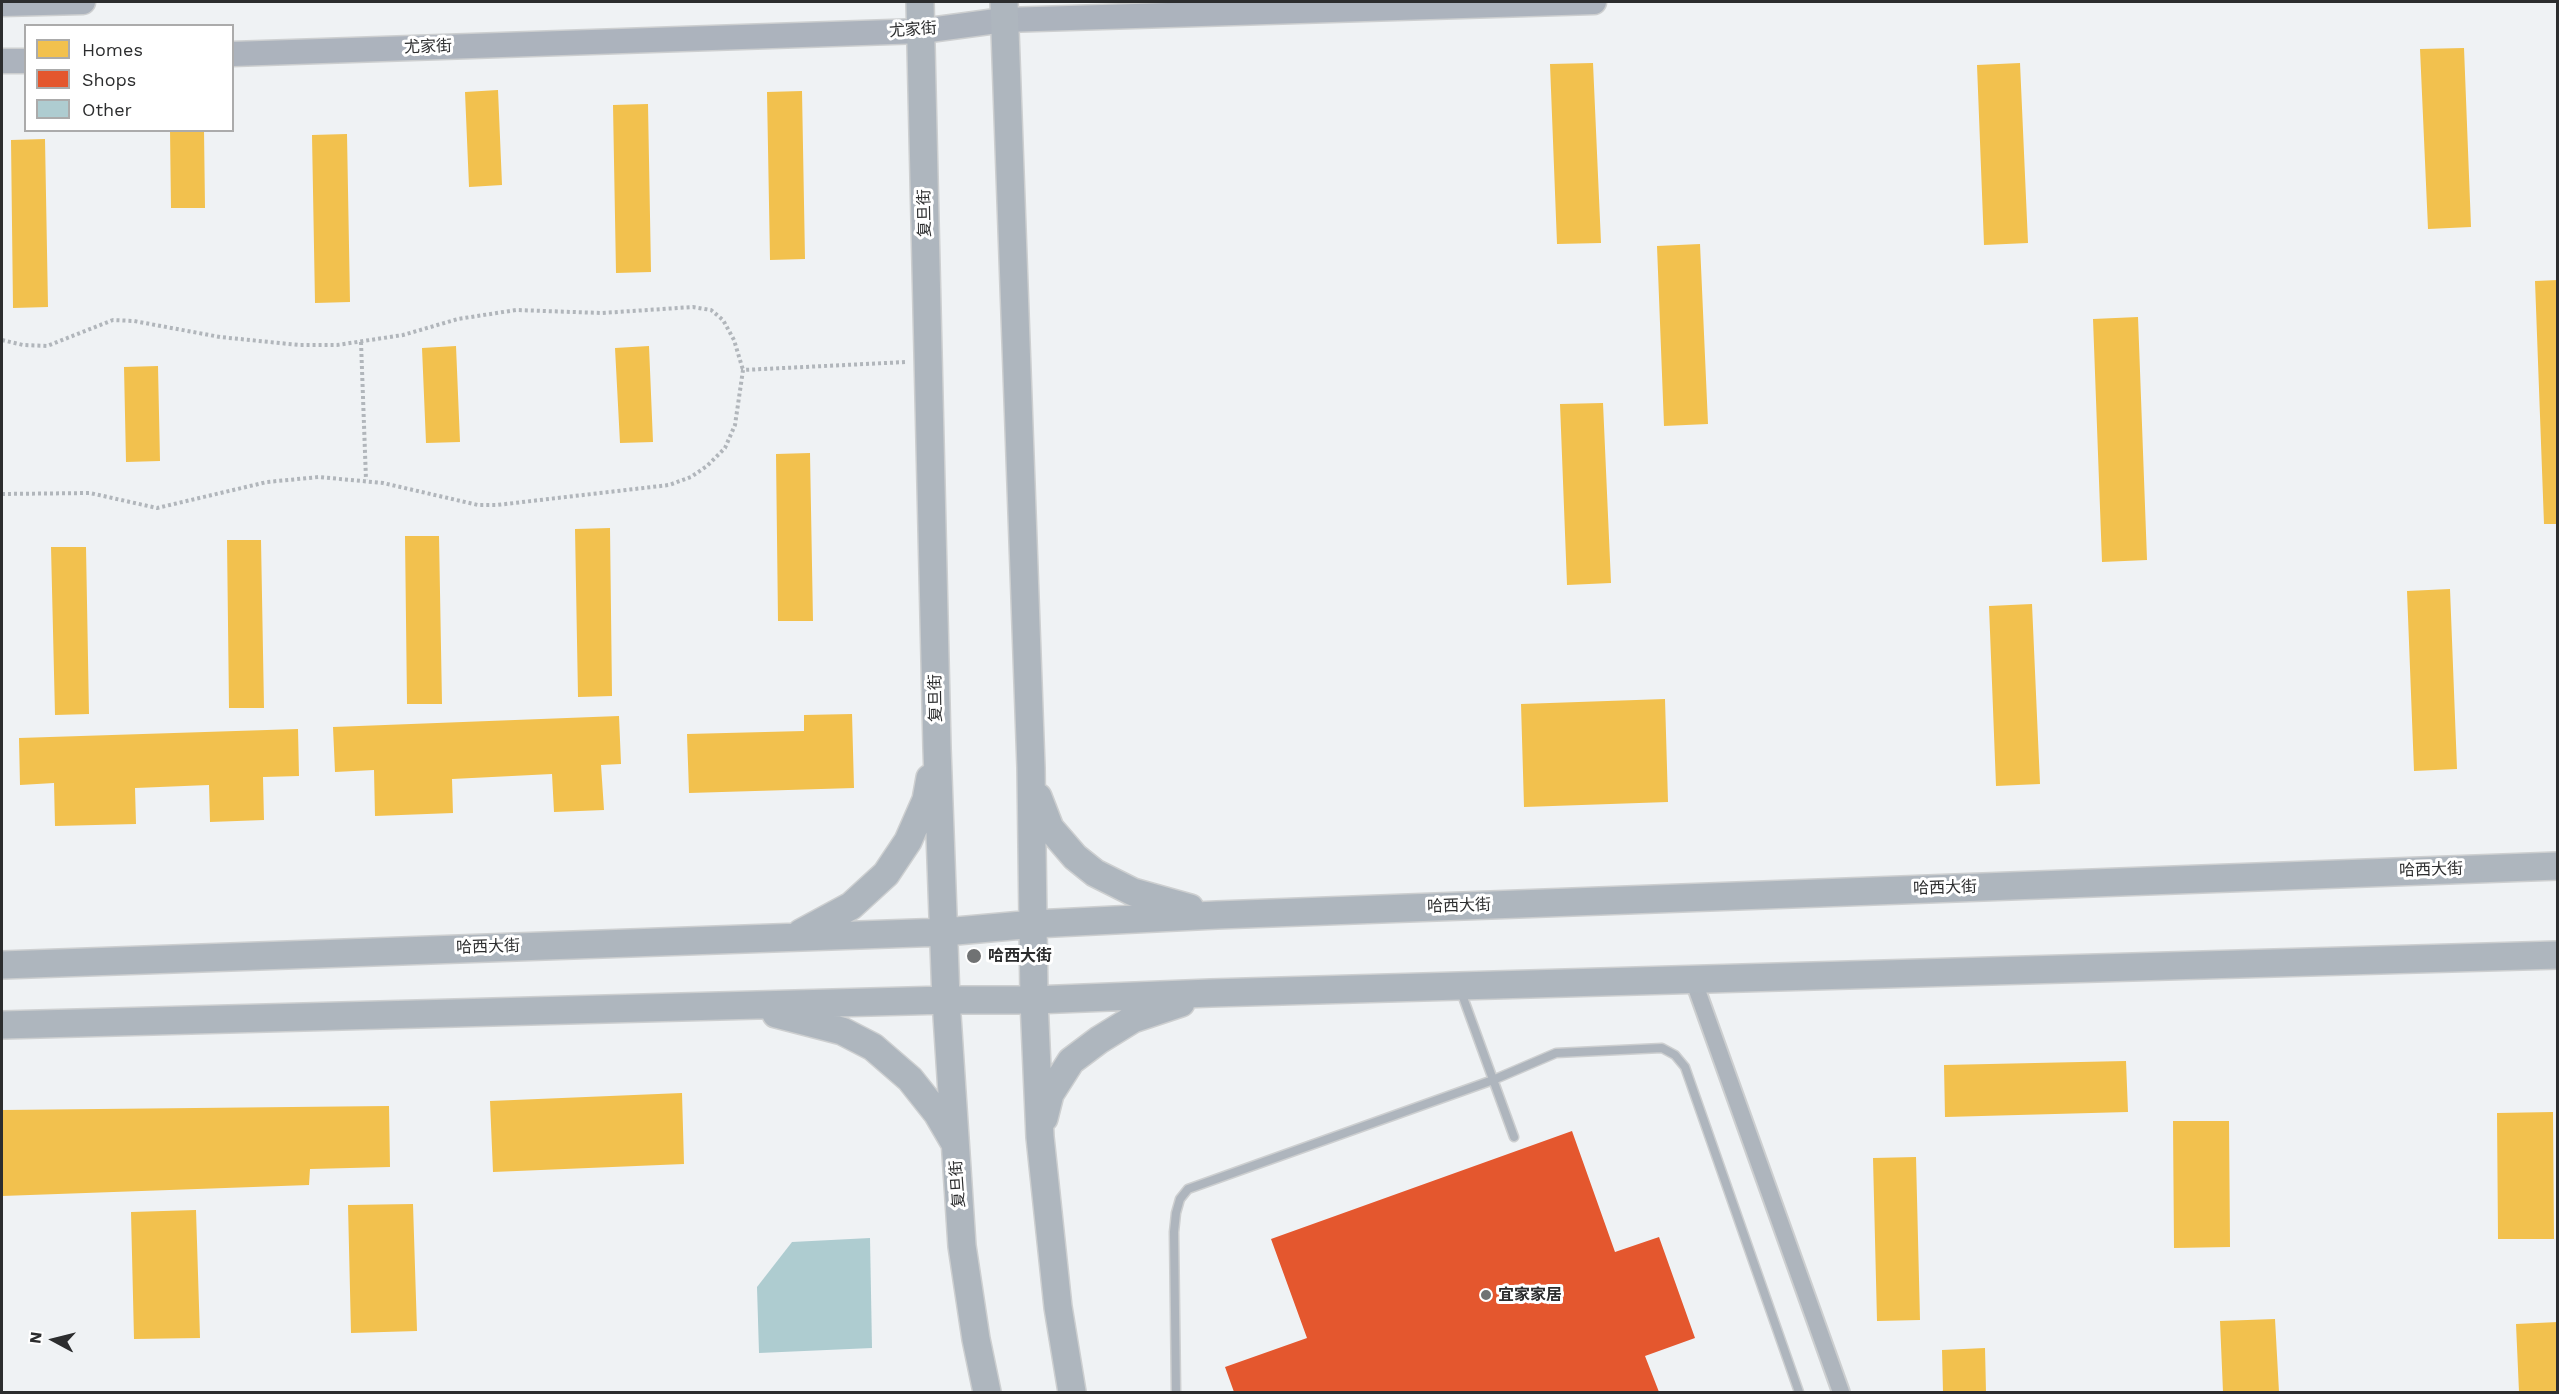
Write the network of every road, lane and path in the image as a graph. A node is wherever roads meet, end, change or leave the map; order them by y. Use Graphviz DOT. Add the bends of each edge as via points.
graph roads {
  1 [pos="83,2"];
  2 [pos="920,2"];
  3 [pos="1593,2"];
  4 [pos="2,4"];
  5 [pos="1004,11"];
  6 [pos="922,31"];
  7 [pos="234,54"];
  8 [pos="24,61"];
  9 [pos="2,62"];
  10 [pos="2,340"];
  11 [pos="361,342"];
  12 [pos="928,361"];
  13 [pos="743,369"];
  14 [pos="366,480"];
  15 [pos="2,494"];
  16 [pos="937,748"];
  17 [pos="1031,768"];
  18 [pos="2558,866"];
  19 [pos="1217,915"];
  20 [pos="1034,924"];
  21 [pos="945,932"];
  22 [pos="797,935"];
  23 [pos="2558,955"];
  24 [pos="2,964"];
  25 [pos="1693,979"];
  26 [pos="1458,986"];
  27 [pos="1211,993"];
  28 [pos="946,1000"];
  29 [pos="1034,1000"];
  30 [pos="740,1005"];
  31 [pos="2,1025"];
  32 [pos="1493,1080"];
  33 [pos="1040,1137"];
  34 [pos="1514,1137"];
  35 [pos="956,1146"];
  36 [pos="987,1392"];
  37 [pos="1072,1392"];
  38 [pos="1176,1392"];
  39 [pos="1799,1392"];
  40 [pos="1841,1392"];
  1 -- 4 [label="main road"];
  2 -- 6 [label="main road, 复旦街"];
  3 -- 5 [label="main road, 尤家街"];
  5 -- 6 [label="main road, 尤家街"];
  5 -- 17 [label="main road"];
  6 -- 7 [label="main road, 尤家街"];
  6 -- 12 [label="main road, 复旦街"];
  8 -- 9 [label="main road"];
  10 -- 11 [label="path" via="47,346 113,320 299,345"];
  11 -- 13 [label="path" via="516,310 602,313 693,307 711,310 723,320"];
  11 -- 14 [label="path"];
  12 -- 13 [label="path"];
  12 -- 16 [label="main road, 复旦街"];
  13 -- 14 [label="path" via="735,425 725,448 691,477 669,485 478,505"];
  14 -- 15 [label="path" via="276,480 157,508 90,493"];
  16 -- 21 [label="main road, 复旦街"];
  16 -- 22 [label="main road" via="926,800 908,841 886,874 851,906"];
  17 -- 19 [label="main road" via="1050,828 1095,873 1133,892"];
  17 -- 20 [label="main road"];
  18 -- 19 [label="main road, 哈西大街"];
  19 -- 20 [label="main road, 哈西大街"];
  20 -- 21 [label="main road, 哈西大街"];
  20 -- 29 [label="main road"];
  21 -- 22 [label="main road, 哈西大街"];
  21 -- 28 [label="main road, 复旦街"];
  22 -- 24 [label="main road, 哈西大街"];
  23 -- 25 [label="main road"];
  25 -- 26 [label="main road"];
  25 -- 40 [label="street"];
  26 -- 27 [label="main road"];
  26 -- 32 [label="lane"];
  27 -- 29 [label="main road"];
  27 -- 33 [label="main road" via="1133,1019 1071,1061 1050,1094"];
  28 -- 29 [label="main road"];
  28 -- 30 [label="main road"];
  28 -- 35 [label="main road, 复旦街"];
  29 -- 33 [label="main road"];
  30 -- 31 [label="main road"];
  30 -- 35 [label="main road" via="842,1031 873,1047 910,1079 937,1113"];
  32 -- 34 [label="lane"];
  32 -- 38 [label="lane" via="1188,1189 1180,1199 1174,1232"];
  32 -- 39 [label="lane" via="1556,1053 1662,1048 1675,1055 1684,1067"];
  33 -- 37 [label="main road" via="1058,1307"];
  35 -- 36 [label="main road, 复旦街" via="962,1246"];
}
